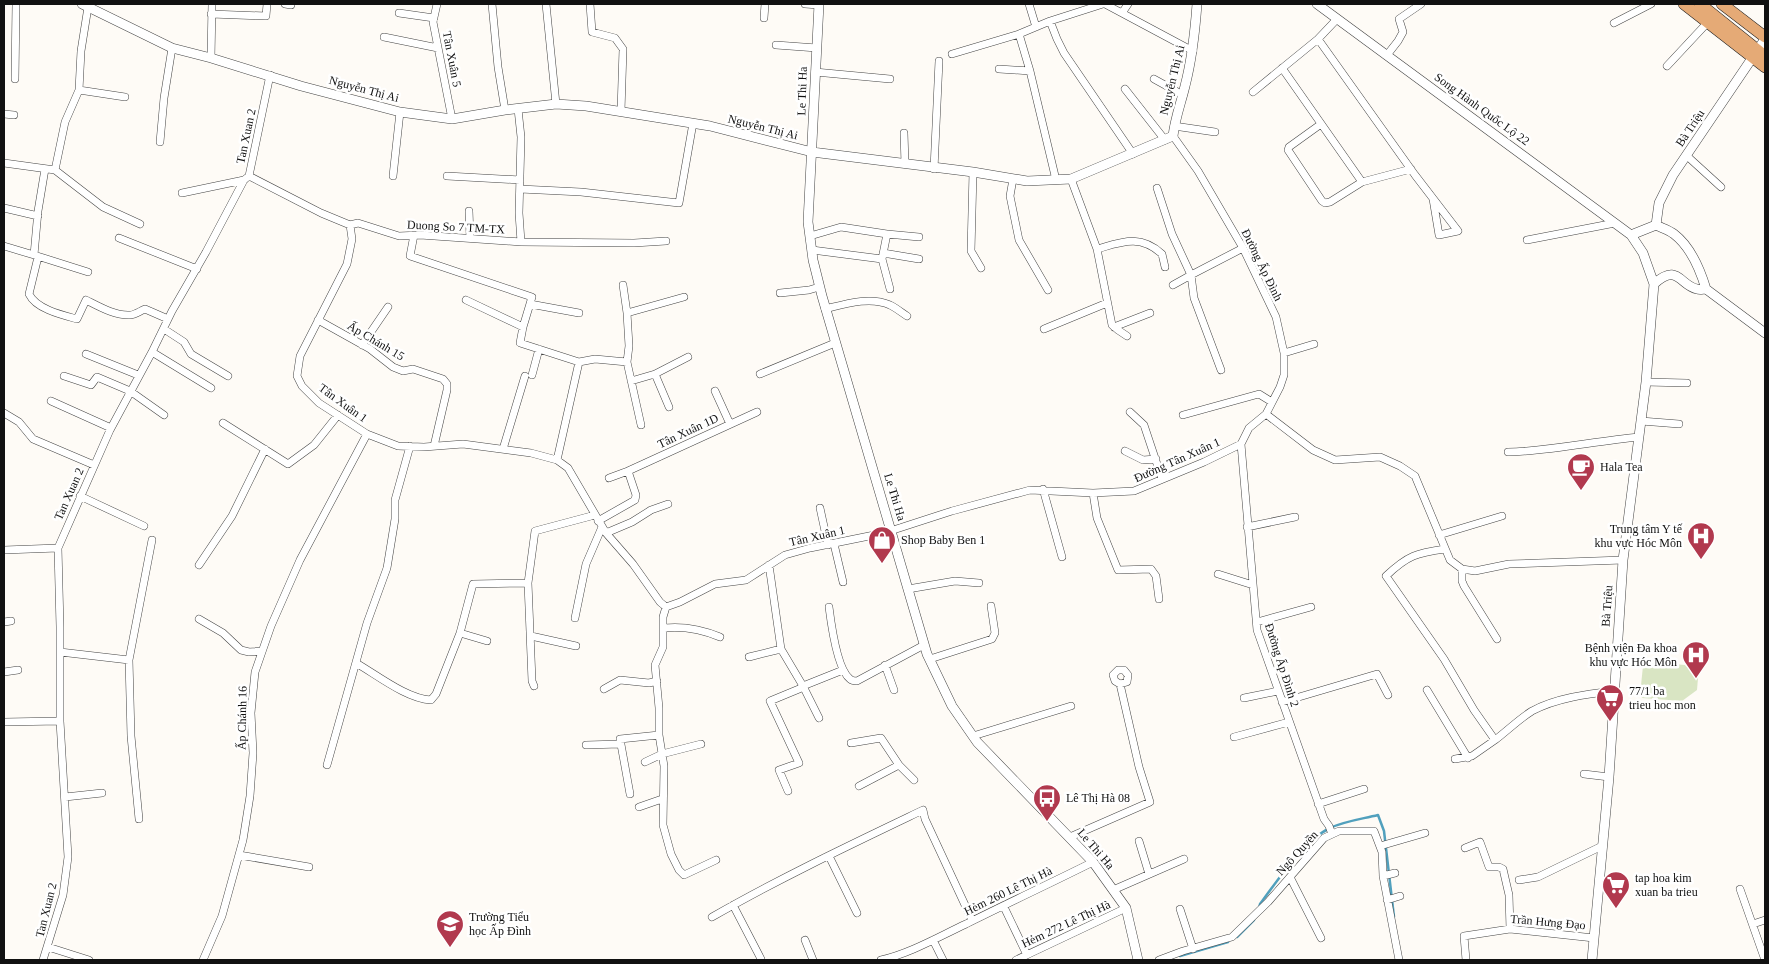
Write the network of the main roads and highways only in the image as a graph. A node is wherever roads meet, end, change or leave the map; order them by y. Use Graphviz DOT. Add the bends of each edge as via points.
graph roads {
  1 [pos="1684,4"];
  2 [pos="1700,4"];
  3 [pos="1722,4"];
  4 [pos="1734,4"];
  5 [pos="1711,19"];
  6 [pos="1765,28"];
  7 [pos="1765,38"];
  8 [pos="1759,54"];
  9 [pos="1765,66"];
  1 -- 5 [label="highway"];
  2 -- 5 [label="highway"];
  3 -- 7 [label="highway"];
  4 -- 6 [label="highway"];
  5 -- 8 [label="highway"];
  8 -- 9 [label="highway"];
}
